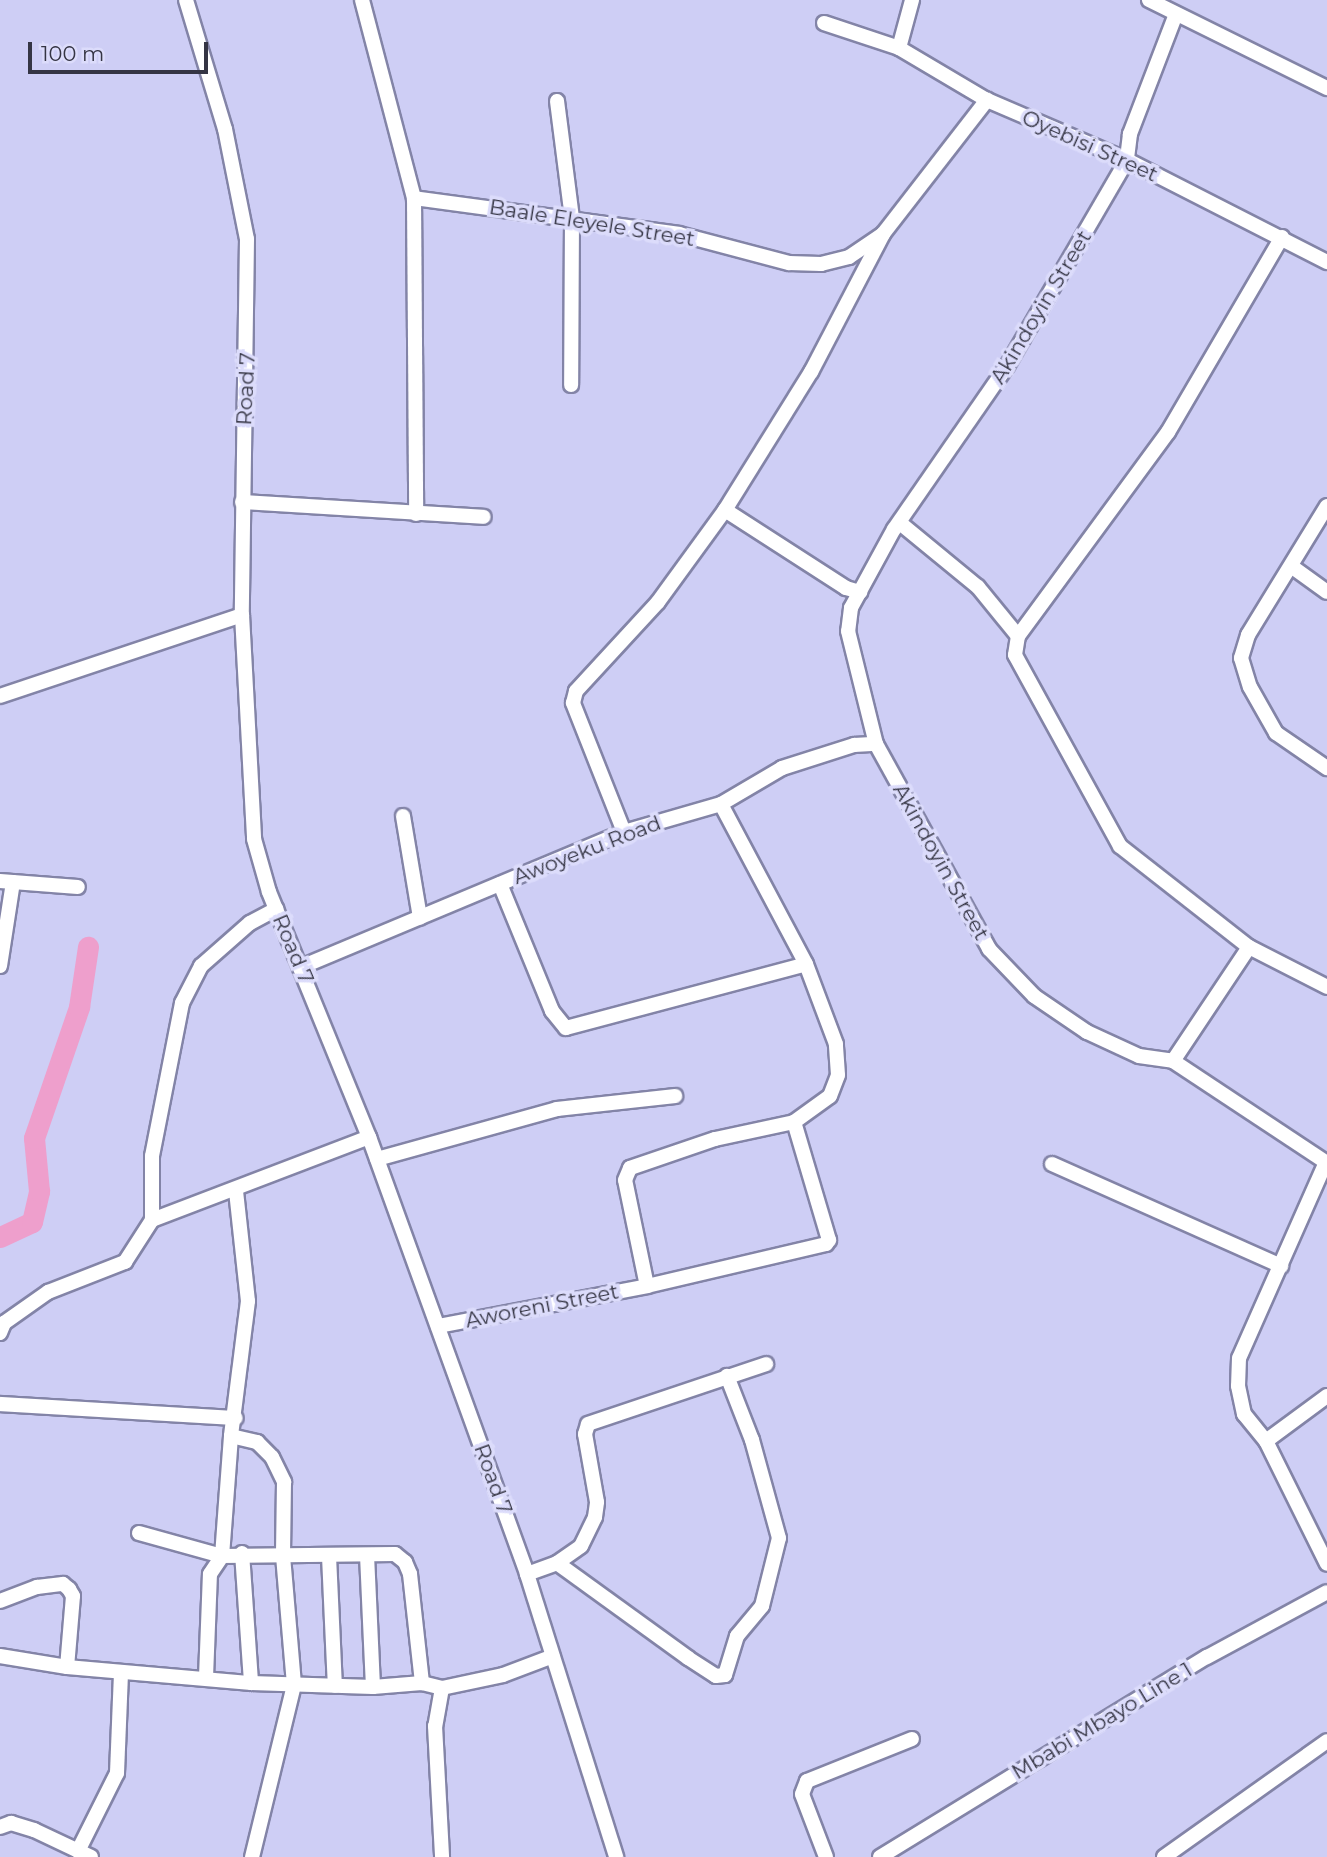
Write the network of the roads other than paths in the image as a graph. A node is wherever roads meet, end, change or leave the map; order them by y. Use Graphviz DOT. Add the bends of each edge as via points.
graph roads {
  1 [pos="186,0"];
  2 [pos="362,0"];
  3 [pos="912,0"];
  4 [pos="1149,0"];
  5 [pos="1176,14"];
  6 [pos="824,23"];
  7 [pos="899,48"];
  8 [pos="1327,88"];
  9 [pos="987,100"];
  10 [pos="557,101"];
  11 [pos="1127,160"];
  12 [pos="414,198"];
  13 [pos="572,218"];
  14 [pos="883,234"];
  15 [pos="1282,237"];
  16 [pos="1327,262"];
  17 [pos="571,385"];
  18 [pos="242,502"];
  19 [pos="1327,506"];
  20 [pos="725,510"];
  21 [pos="416,514"];
  22 [pos="484,517"];
  23 [pos="900,523"];
  24 [pos="1291,566"];
  25 [pos="860,592"];
  26 [pos="1327,592"];
  27 [pos="242,615"];
  28 [pos="1018,636"];
  29 [pos="0,696"];
  30 [pos="876,744"];
  31 [pos="1327,768"];
  32 [pos="720,804"];
  33 [pos="403,817"];
  34 [pos="624,832"];
  35 [pos="7,881"];
  36 [pos="500,884"];
  37 [pos="78,887"];
  38 [pos="276,909"];
  39 [pos="420,918"];
  40 [pos="1249,947"];
  41 [pos="806,964"];
  42 [pos="0,966"];
  43 [pos="301,968"];
  44 [pos="1327,987"];
  45 [pos="1173,1061"];
  46 [pos="675,1096"];
  47 [pos="794,1122"];
  48 [pos="369,1137"];
  49 [pos="377,1159"];
  50 [pos="1326,1162"];
  51 [pos="1052,1164"];
  52 [pos="236,1191"];
  53 [pos="152,1220"];
  54 [pos="1281,1266"];
  55 [pos="647,1286"];
  56 [pos="438,1326"];
  57 [pos="0,1333"];
  58 [pos="766,1364"];
  59 [pos="727,1376"];
  60 [pos="1327,1396"];
  61 [pos="0,1404"];
  62 [pos="236,1418"];
  63 [pos="231,1436"];
  64 [pos="1266,1441"];
  65 [pos="139,1533"];
  66 [pos="242,1553"];
  67 [pos="367,1555"];
  68 [pos="222,1556"];
  69 [pos="283,1556"];
  70 [pos="329,1556"];
  71 [pos="557,1563"];
  72 [pos="1327,1564"];
  73 [pos="527,1574"];
  74 [pos="1327,1592"];
  75 [pos="0,1601"];
  76 [pos="0,1656"];
  77 [pos="553,1656"];
  78 [pos="67,1667"];
  79 [pos="121,1672"];
  80 [pos="206,1677"];
  81 [pos="251,1683"];
  82 [pos="422,1683"];
  83 [pos="294,1685"];
  84 [pos="335,1686"];
  85 [pos="373,1687"];
  86 [pos="442,1688"];
  87 [pos="912,1739"];
  88 [pos="1327,1741"];
  89 [pos="0,1827"];
  90 [pos="85,1854"];
  91 [pos="252,1857"];
  92 [pos="442,1857"];
  93 [pos="616,1857"];
  94 [pos="826,1857"];
  95 [pos="880,1857"];
  96 [pos="1164,1857"];
  1 -- 18 [label="street, Road 7" via="225,129 247,239"];
  2 -- 12 [label="street"];
  3 -- 7 [label="street"];
  4 -- 5 [label="street"];
  5 -- 8 [label="street"];
  5 -- 11 [label="street, Akindoyin Street" via="1130,134"];
  6 -- 7 [label="street, Oyebisi Street"];
  7 -- 9 [label="street, Oyebisi Street"];
  9 -- 11 [label="street, Oyebisi Street"];
  9 -- 14 [label="street, Baale Eleyele Street"];
  10 -- 13 [label="street"];
  11 -- 15 [label="street, Oyebisi Street"];
  11 -- 23 [label="street, Akindoyin Street" via="1014,355"];
  12 -- 13 [label="street, Baale Eleyele Street"];
  12 -- 21 [label="street"];
  13 -- 14 [label="street, Baale Eleyele Street" via="679,234 789,263 821,264 849,257"];
  13 -- 17 [label="street"];
  14 -- 20 [label="street" via="811,372"];
  15 -- 16 [label="street, Oyebisi Street"];
  15 -- 28 [label="street" via="1168,432"];
  18 -- 21 [label="street"];
  18 -- 27 [label="street, Road 7"];
  19 -- 24 [label="street"];
  20 -- 25 [label="street" via="846,588"];
  20 -- 34 [label="street" via="658,603 576,691 573,703"];
  21 -- 22 [label="street"];
  23 -- 25 [label="street, Akindoyin Street"];
  23 -- 28 [label="street" via="978,587"];
  24 -- 26 [label="street"];
  24 -- 31 [label="street" via="1248,635 1241,658 1250,687 1276,733"];
  25 -- 30 [label="street, Akindoyin Street" via="851,608 848,631"];
  27 -- 29 [label="street"];
  27 -- 38 [label="street, Road 7" via="254,839"];
  28 -- 40 [label="street" via="1015,655 1119,846"];
  30 -- 32 [label="street, Awoyeku Road" via="854,745 782,768"];
  30 -- 45 [label="street, Akindoyin Street" via="989,949 1034,996 1087,1032 1139,1056"];
  32 -- 34 [label="street, Awoyeku Road"];
  32 -- 41 [label="street"];
  33 -- 39 [label="street"];
  34 -- 36 [label="street, Awoyeku Road"];
  35 -- 37 [label="street"];
  35 -- 42 [label="street"];
  36 -- 39 [label="street, Awoyeku Road"];
  36 -- 41 [label="street" via="552,1011 566,1028"];
  38 -- 43 [label="street, Road 7"];
  38 -- 53 [label="street" via="250,923 201,966 182,1003 152,1156"];
  39 -- 43 [label="street, Awoyeku Road"];
  40 -- 44 [label="street"];
  40 -- 45 [label="street"];
  41 -- 47 [label="street" via="836,1044 838,1075 830,1096"];
  43 -- 48 [label="street, Road 7"];
  45 -- 50 [label="street, Akindoyin Street"];
  46 -- 49 [label="street" via="557,1109"];
  47 -- 55 [label="street" via="715,1139 630,1168 625,1180"];
  47 -- 55 [label="street, Aworeni Street" via="829,1240 821,1247"];
  48 -- 49 [label="street, Road 7"];
  48 -- 52 [label="street"];
  49 -- 56 [label="street, Road 7"];
  50 -- 54 [label="street, Akindoyin Street"];
  51 -- 54 [label="street"];
  52 -- 53 [label="street"];
  52 -- 62 [label="street" via="248,1301"];
  53 -- 57 [label="street" via="125,1262 48,1292 4,1323"];
  54 -- 64 [label="street, Akindoyin Street" via="1238,1357 1244,1414"];
  55 -- 56 [label="street, Aworeni Street"];
  56 -- 73 [label="street, Road 7"];
  58 -- 59 [label="street"];
  59 -- 71 [label="street" via="589,1424 585,1434 597,1502 595,1517 581,1546"];
  59 -- 71 [label="street" via="752,1440 779,1538 762,1606 737,1636 725,1675 716,1676 688,1658"];
  60 -- 64 [label="street"];
  61 -- 62 [label="street"];
  62 -- 63 [label="street"];
  63 -- 68 [label="street"];
  63 -- 69 [label="street" via="257,1442 272,1457 284,1482"];
  64 -- 72 [label="street, Akindoyin Street"];
  65 -- 68 [label="street"];
  66 -- 68 [label="street"];
  66 -- 69 [label="street"];
  66 -- 81 [label="street"];
  67 -- 70 [label="street"];
  67 -- 82 [label="street" via="395,1554 405,1562"];
  67 -- 85 [label="street"];
  68 -- 80 [label="street" via="210,1574"];
  69 -- 70 [label="street"];
  69 -- 83 [label="street"];
  70 -- 84 [label="street"];
  71 -- 73 [label="street"];
  73 -- 77 [label="street, Road 7"];
  74 -- 95 [label="street, Mbabi Mbayo Line 1" via="1207,1657"];
  75 -- 78 [label="street" via="37,1587 63,1584 69,1589 73,1596"];
  76 -- 78 [label="street"];
  77 -- 86 [label="street" via="503,1675"];
  77 -- 93 [label="street, Road 7"];
  78 -- 79 [label="street"];
  79 -- 80 [label="street"];
  79 -- 90 [label="street" via="117,1773"];
  80 -- 81 [label="street"];
  81 -- 83 [label="street"];
  82 -- 85 [label="street"];
  82 -- 86 [label="street"];
  83 -- 84 [label="street"];
  83 -- 91 [label="street"];
  84 -- 85 [label="street"];
  86 -- 92 [label="street" via="435,1727"];
  87 -- 94 [label="street" via="807,1781 802,1794"];
  88 -- 96 [label="street"];
  89 -- 90 [label="street" via="11,1823 34,1830"];
}
